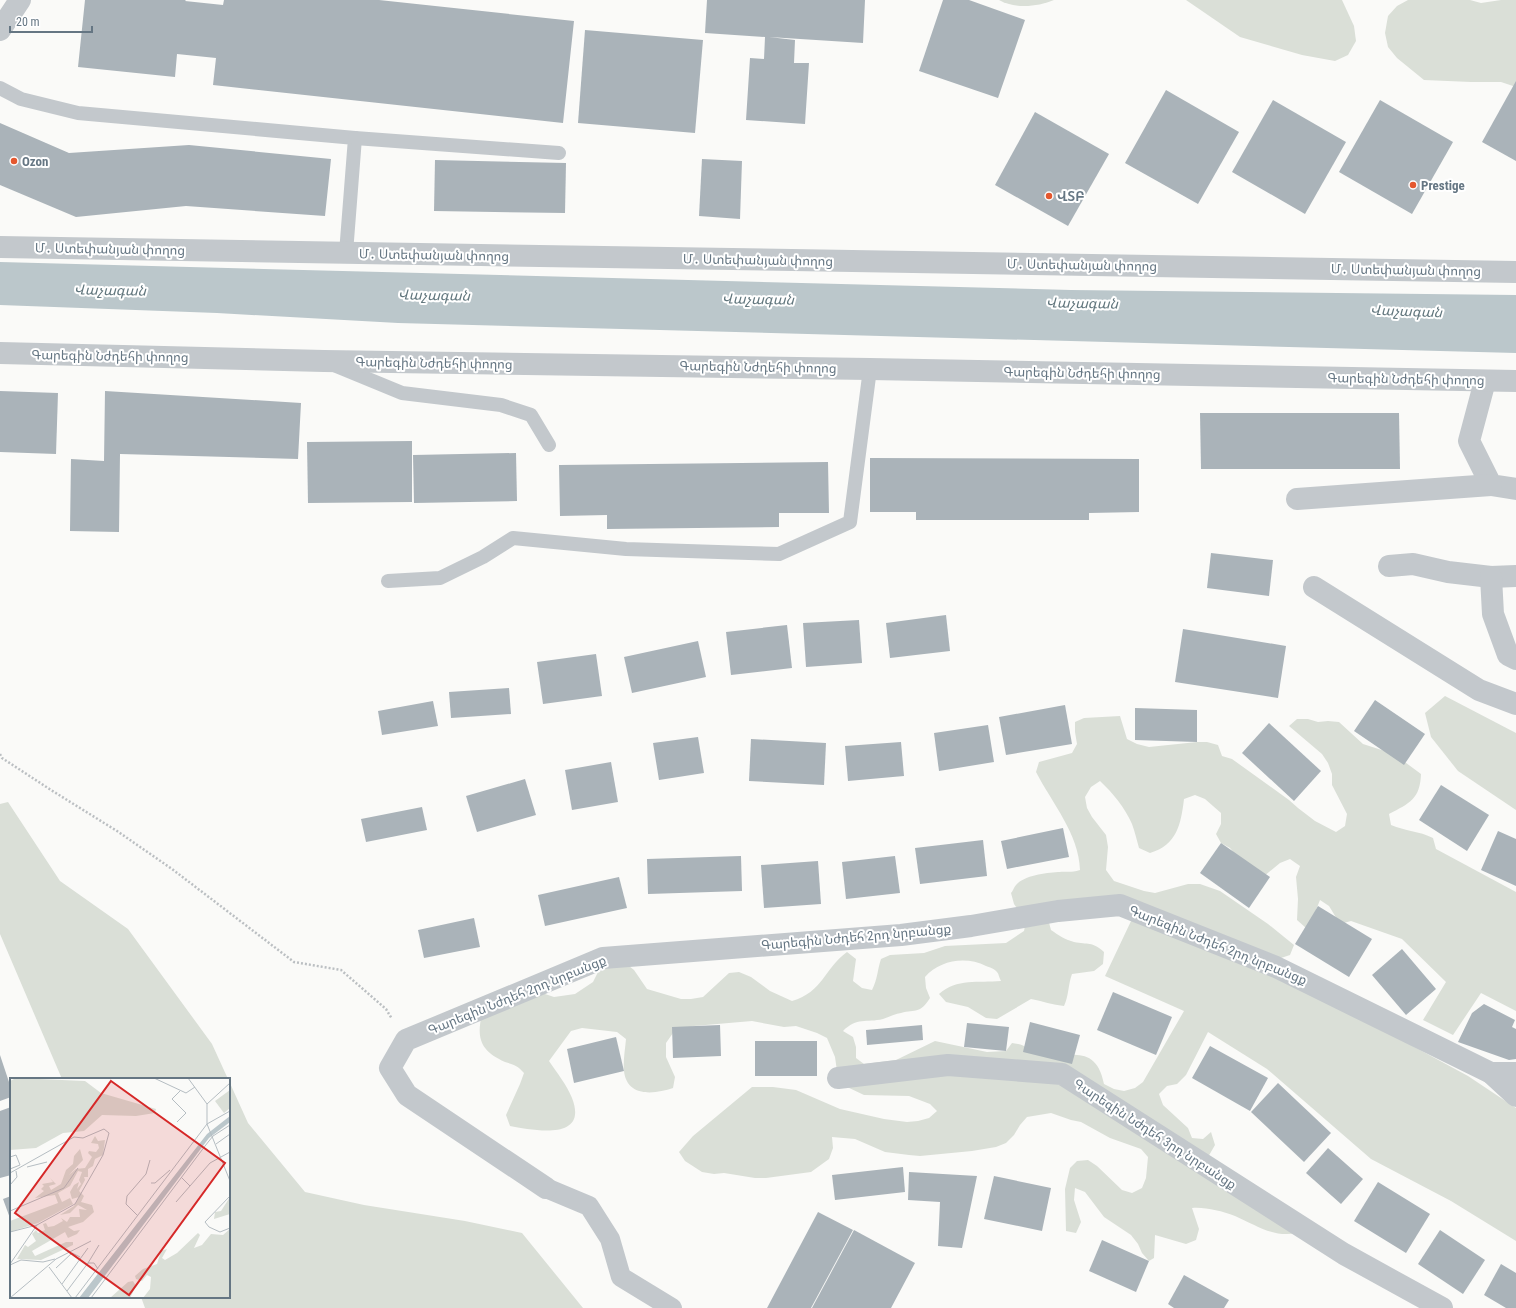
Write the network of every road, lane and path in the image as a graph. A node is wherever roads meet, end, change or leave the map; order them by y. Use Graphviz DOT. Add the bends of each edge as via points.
graph roads {
  1 [pos="20,0"];
  2 [pos="0,30"];
  3 [pos="0,88"];
  4 [pos="355,138"];
  5 [pos="559,153"];
  6 [pos="0,247"];
  7 [pos="346,253"];
  8 [pos="1516,272"];
  9 [pos="0,353"];
  10 [pos="324,361"];
  11 [pos="870,369"];
  12 [pos="1485,381"];
  13 [pos="1516,381"];
  14 [pos="548,445"];
  15 [pos="1491,485"];
  16 [pos="1516,489"];
  17 [pos="1297,499"];
  18 [pos="1389,566"];
  19 [pos="1516,576"];
  20 [pos="1491,577"];
  21 [pos="388,581"];
  22 [pos="1314,587"];
  23 [pos="1516,659"];
  24 [pos="1516,704"];
  25 [pos="0,754"];
  26 [pos="406,1040"];
  27 [pos="1491,1073"];
  28 [pos="1516,1073"];
  29 [pos="838,1078"];
  30 [pos="1516,1096"];
  31 [pos="546,1188"];
  32 [pos="672,1308"];
  33 [pos="1442,1308"];
  1 -- 2 [label="street"];
  3 -- 4 [label="lane" via="22,99 78,113"];
  4 -- 5 [label="lane"];
  4 -- 7 [label="lane"];
  6 -- 7 [label="street, Մ․ Ստեփանյան փողոց"];
  7 -- 8 [label="street, Մ․ Ստեփանյան փողոց"];
  9 -- 10 [label="street, Գարեգին Նժդեհի փողոց"];
  10 -- 11 [label="street, Գարեգին Նժդեհի փողոց"];
  10 -- 14 [label="lane" via="402,393 501,405 531,415"];
  11 -- 12 [label="street, Գարեգին Նժդեհի փողոց"];
  11 -- 21 [label="lane" via="850,522 779,554 626,549 513,538 483,557 440,578"];
  12 -- 13 [label="street, Գարեգին Նժդեհի փողոց"];
  12 -- 15 [label="street" via="1469,441"];
  15 -- 16 [label="street"];
  15 -- 17 [label="street"];
  18 -- 20 [label="street" via="1413,564 1448,572"];
  19 -- 20 [label="street"];
  20 -- 23 [label="street" via="1493,614 1508,655"];
  22 -- 24 [label="street" via="1479,690"];
  25 -- 26 [label="path" via="2,758 160,861 294,962 341,970 386,1009"];
  26 -- 27 [label="street, Գարեգին Նժդեհ 2րդ նրբանցք" via="603,958 901,935 1058,911 1120,905 1276,967"];
  26 -- 31 [label="street" via="390,1068 407,1096"];
  27 -- 28 [label="street, Գարեգին Նժդեհ 2րդ նրբանցք"];
  27 -- 30 [label="street"];
  29 -- 33 [label="street, Գարեգին Նժդեհ 3րդ նրբանցք" via="948,1065 1062,1074 1344,1254"];
  31 -- 32 [label="street" via="589,1206 610,1239 621,1277"];
}
